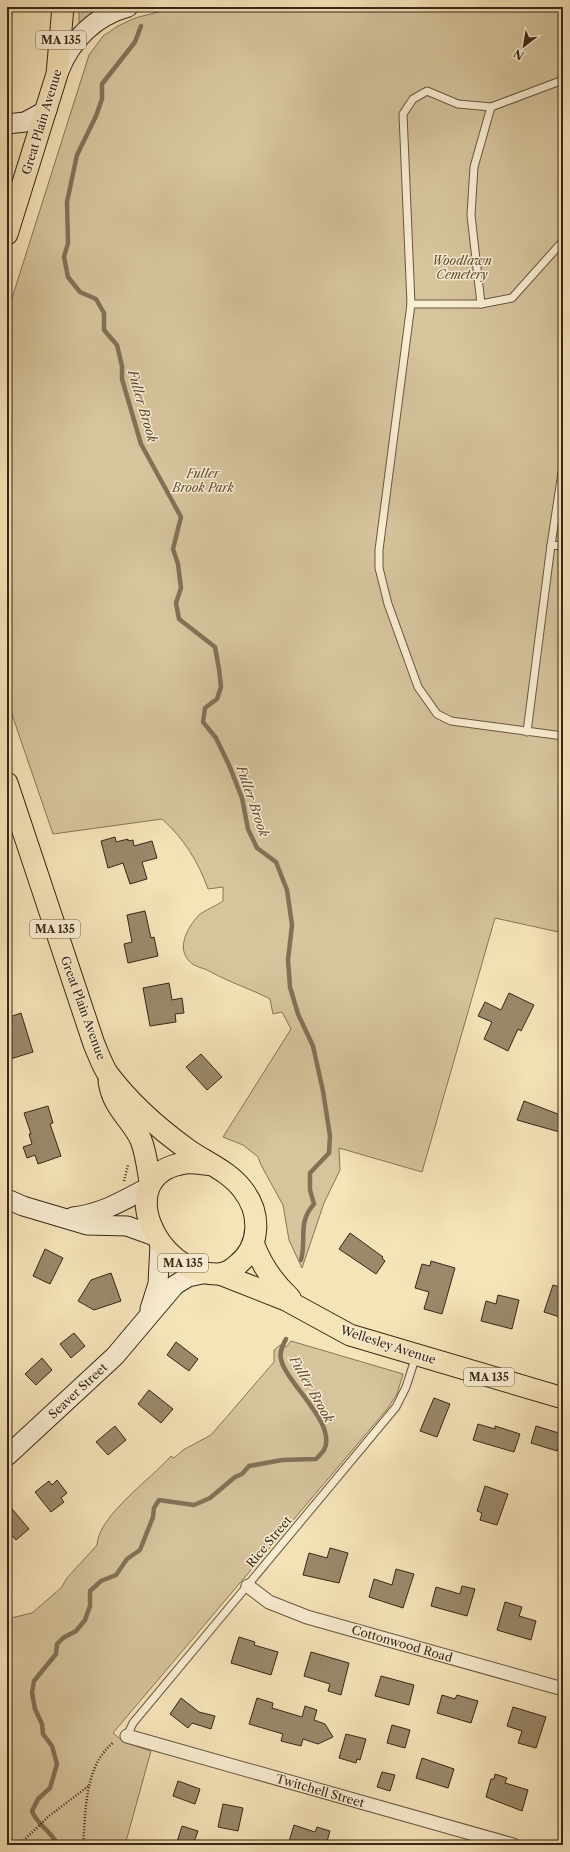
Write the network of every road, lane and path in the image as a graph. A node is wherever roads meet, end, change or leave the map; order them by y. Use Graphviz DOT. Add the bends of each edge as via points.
graph roads {
  1 [pos="63,7"];
  2 [pos="123,7"];
  3 [pos="57,74"];
  4 [pos="563,80"];
  5 [pos="492,107"];
  6 [pos="47,110"];
  7 [pos="7,124"];
  8 [pos="7,234"];
  9 [pos="563,241"];
  10 [pos="411,304"];
  11 [pos="481,304"];
  12 [pos="563,466"];
  13 [pos="551,546"];
  14 [pos="563,546"];
  15 [pos="527,732"];
  16 [pos="563,736"];
  17 [pos="7,783"];
  18 [pos="107,1073"];
  19 [pos="128,1162"];
  20 [pos="212,1165"];
  21 [pos="150,1185"];
  22 [pos="7,1199"];
  23 [pos="121,1201"];
  24 [pos="61,1218"];
  25 [pos="158,1240"];
  26 [pos="254,1245"];
  27 [pos="213,1273"];
  28 [pos="303,1310"];
  29 [pos="144,1322"];
  30 [pos="416,1356"];
  31 [pos="563,1398"];
  32 [pos="7,1456"];
  33 [pos="248,1586"];
  34 [pos="563,1689"];
  35 [pos="127,1736"];
  36 [pos="90,1785"];
  37 [pos="19,1845"];
  38 [pos="83,1845"];
  39 [pos="513,1845"];
  1 -- 3 [label="main road, Great Plain Avenue / MA 135"];
  2 -- 3 [label="street" via="99,20 78,37 66,54"];
  3 -- 6 [label="main road, Great Plain Avenue / MA 135"];
  4 -- 5 [label="lane"];
  5 -- 10 [label="lane" via="458,104 427,91 413,99 403,114"];
  5 -- 11 [label="lane" via="474,167 470,215"];
  6 -- 7 [label="street" via="25,122"];
  6 -- 8 [label="main road, Great Plain Avenue / MA 135"];
  9 -- 11 [label="lane" via="512,298"];
  10 -- 11 [label="lane"];
  10 -- 15 [label="lane" via="379,550 382,582 418,687 437,714 451,721"];
  12 -- 13 [label="lane"];
  13 -- 14 [label="lane"];
  13 -- 15 [label="lane"];
  15 -- 16 [label="lane"];
  17 -- 18 [label="main road, Great Plain Avenue / MA 135" via="94,1044"];
  18 -- 20 [label="main road, Great Plain Avenue / MA 135" via="154,1122 187,1149"];
  18 -- 21 [label="main road, Great Plain Avenue / MA 135" via="110,1091 116,1104 141,1140"];
  19 -- 23 [label="path" via="127,1176 116,1193"];
  20 -- 21 [label="main road" via="178,1165 158,1175"];
  20 -- 26 [label="main road, MA 135" via="227,1174 243,1189 252,1205 257,1224"];
  21 -- 23 [label="street"];
  21 -- 25 [label="main road, MA 135" via="146,1200"];
  22 -- 24 [label="street"];
  23 -- 24 [label="street" via="112,1208 100,1212"];
  24 -- 25 [label="street" via="87,1225 127,1226"];
  25 -- 27 [label="main road, MA 135" via="179,1261 195,1270"];
  25 -- 29 [label="street, Seaver Street" via="158,1284"];
  26 -- 27 [label="main road" via="234,1268"];
  26 -- 28 [label="main road, MA 135" via="272,1280"];
  27 -- 28 [label="main road, Wellesley Avenue / MA 135" via="269,1292"];
  27 -- 29 [label="street, Seaver Street" via="188,1277 175,1285"];
  28 -- 30 [label="main road, Wellesley Avenue / MA 135" via="343,1332"];
  29 -- 32 [label="street, Seaver Street" via="103,1368"];
  30 -- 31 [label="main road, Wellesley Avenue / MA 135"];
  30 -- 33 [label="lane, Rice Street" via="406,1388 396,1407"];
  33 -- 34 [label="street, Cottonwood Road" via="270,1602 307,1617"];
  33 -- 35 [label="lane, Rice Street" via="133,1723"];
  35 -- 36 [label="path" via="114,1742 102,1755 92,1774"];
  35 -- 39 [label="street, Twitchell Street"];
  36 -- 37 [label="path" via="48,1817"];
  36 -- 38 [label="path"];
}
